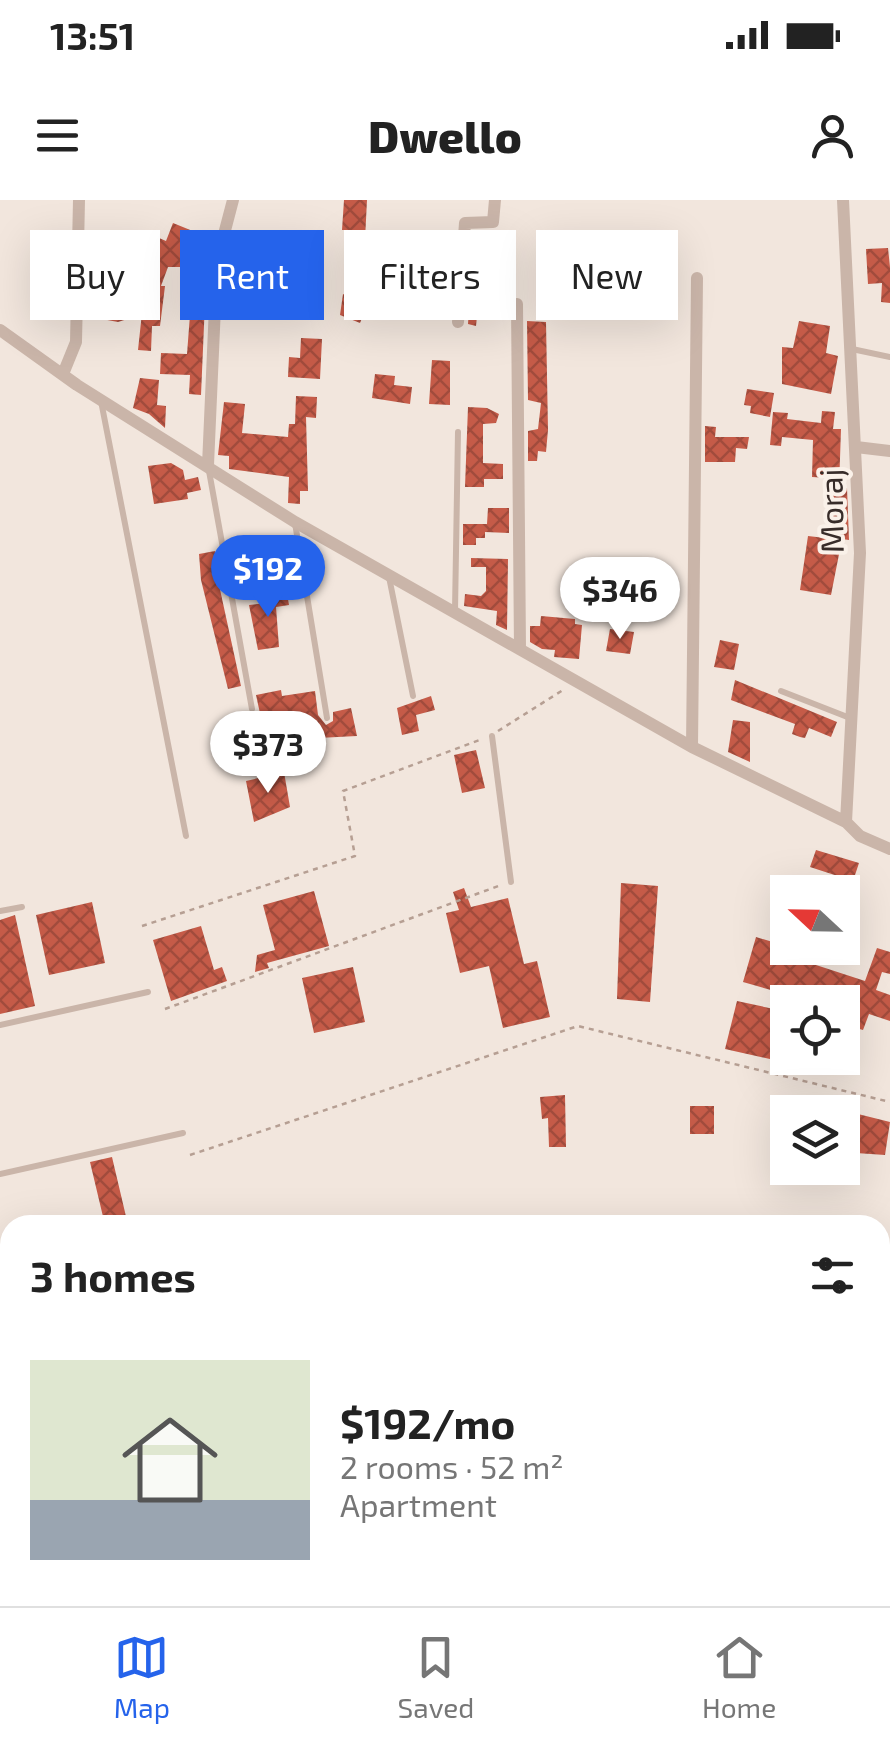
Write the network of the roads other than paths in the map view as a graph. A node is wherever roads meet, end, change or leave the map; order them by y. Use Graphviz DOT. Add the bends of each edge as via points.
graph roads {
  1 [pos="79,200"];
  2 [pos="233,200"];
  3 [pos="495,200"];
  4 [pos="843,200"];
  5 [pos="698,278"];
  6 [pos="516,304"];
  7 [pos="458,322"];
  8 [pos="0,330"];
  9 [pos="852,350"];
  10 [pos="890,357"];
  11 [pos="62,374"];
  12 [pos="101,400"];
  13 [pos="458,432"];
  14 [pos="856,447"];
  15 [pos="890,451"];
  16 [pos="208,465"];
  17 [pos="295,522"];
  18 [pos="388,570"];
  19 [pos="455,613"];
  20 [pos="520,649"];
  21 [pos="780,691"];
  22 [pos="414,696"];
  23 [pos="252,709"];
  24 [pos="327,718"];
  25 [pos="851,718"];
  26 [pos="492,736"];
  27 [pos="692,747"];
  28 [pos="846,822"];
  29 [pos="186,836"];
  30 [pos="890,849"];
  31 [pos="511,882"];
  32 [pos="22,907"];
  33 [pos="0,912"];
  34 [pos="148,992"];
  35 [pos="0,1025"];
  36 [pos="183,1133"];
  37 [pos="0,1174"];
  1 -- 11 [label="street" via="76,342"];
  2 -- 16 [label="street" via="217,261"];
  3 -- 7 [label="street" via="493,222 465,224"];
  4 -- 9 [label="street, Moraj"];
  5 -- 27 [label="street"];
  6 -- 20 [label="street"];
  8 -- 11 [label="street"];
  9 -- 10 [label="lane"];
  9 -- 14 [label="street, Moraj"];
  11 -- 12 [label="street"];
  12 -- 16 [label="street"];
  12 -- 29 [label="lane"];
  13 -- 19 [label="lane"];
  14 -- 15 [label="street"];
  14 -- 25 [label="street, Moraj" via="860,553"];
  16 -- 17 [label="street"];
  16 -- 23 [label="lane"];
  17 -- 18 [label="street"];
  17 -- 24 [label="lane"];
  18 -- 19 [label="street"];
  18 -- 22 [label="lane"];
  19 -- 20 [label="street"];
  20 -- 27 [label="street"];
  21 -- 25 [label="lane"];
  25 -- 28 [label="street, Moraj"];
  26 -- 31 [label="lane"];
  27 -- 28 [label="street"];
  28 -- 30 [label="street"];
  32 -- 33 [label="lane"];
  34 -- 35 [label="lane"];
  36 -- 37 [label="lane"];
}
